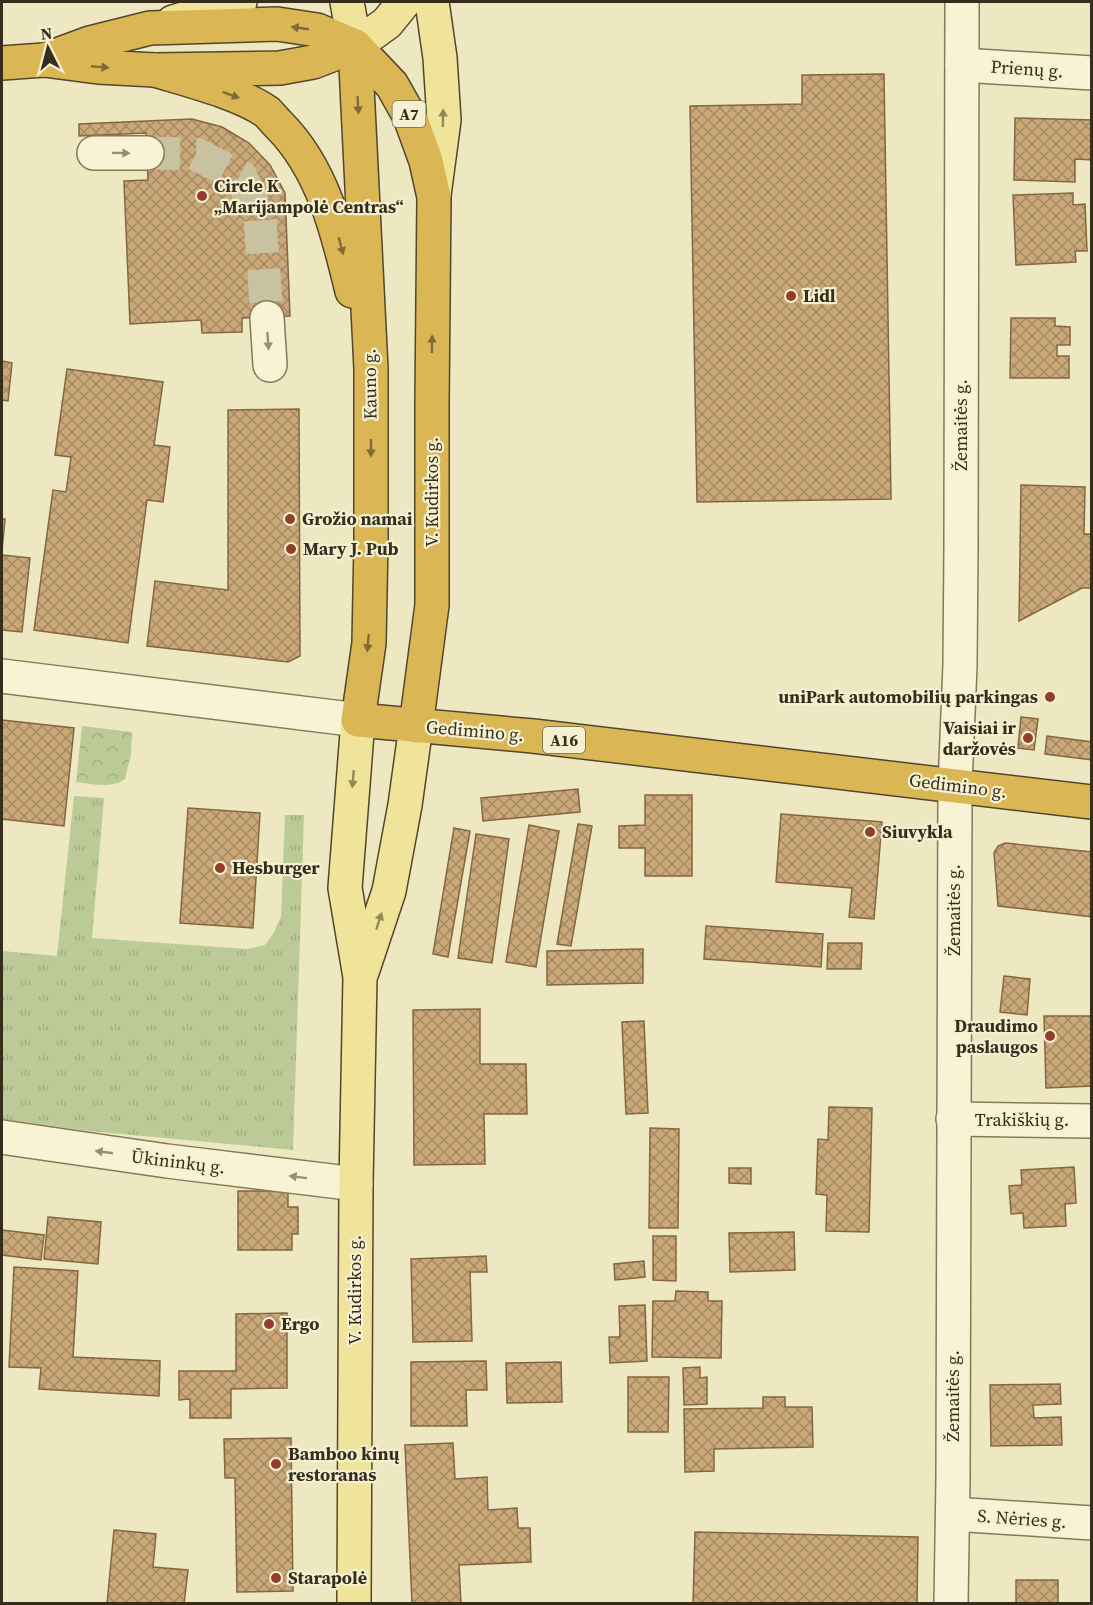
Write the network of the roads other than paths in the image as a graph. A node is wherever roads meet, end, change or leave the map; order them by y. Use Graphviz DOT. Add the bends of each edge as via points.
graph roads {
  1 [pos="240,2"];
  2 [pos="347,2"];
  3 [pos="404,2"];
  4 [pos="432,2"];
  5 [pos="962,2"];
  6 [pos="150,28"];
  7 [pos="355,46"];
  8 [pos="44,60"];
  9 [pos="2,63"];
  10 [pos="962,65"];
  11 [pos="156,70"];
  12 [pos="1092,73"];
  13 [pos="94,153"];
  14 [pos="147,153"];
  15 [pos="434,197"];
  16 [pos="267,318"];
  17 [pos="270,365"];
  18 [pos="371,369"];
  19 [pos="2,676"];
  20 [pos="358,720"];
  21 [pos="416,726"];
  22 [pos="954,786"];
  23 [pos="1092,802"];
  24 [pos="360,976"];
  25 [pos="953,1119"];
  26 [pos="1092,1120"];
  27 [pos="2,1137"];
  28 [pos="356,1184"];
  29 [pos="952,1514"];
  30 [pos="1092,1523"];
  31 [pos="354,1604"];
  32 [pos="951,1604"];
  1 -- 6 [label="main road"];
  2 -- 7 [label="main road"];
  3 -- 7 [label="main road" via="387,23"];
  15 -- 4 [label="main road, V. Kudirkos g., one-way" via="444,120 441,58"];
  5 -- 10 [label="street, Žemaitės g."];
  7 -- 6 [label="highway, one-way" via="317,30 277,24"];
  6 -- 8 [label="highway"];
  7 -- 11 [label="highway" via="313,62 280,68"];
  7 -- 15 [label="highway, A7" via="392,86 410,117"];
  7 -- 18 [label="highway, Kauno g., one-way"];
  8 -- 9 [label="highway"];
  8 -- 11 [label="highway, one-way"];
  10 -- 12 [label="street, Prienų g."];
  10 -- 22 [label="street, Žemaitės g." via="960,654"];
  11 -- 18 [label="highway, one-way" via="238,97 267,112 294,141 317,179 339,239"];
  13 -- 14 [label="street, one-way"];
  21 -- 15 [label="highway, V. Kudirkos g., one-way" via="432,605"];
  16 -- 17 [label="street, one-way"];
  18 -- 20 [label="highway, Kauno g., one-way" via="369,643"];
  19 -- 20 [label="street, Gedimino g."];
  20 -- 21 [label="highway, Gedimino g. / A16"];
  20 -- 24 [label="main road, V. Kudirkos g., one-way" via="345,888"];
  21 -- 22 [label="highway, Gedimino g. / A16" via="533,736"];
  24 -- 21 [label="main road, V. Kudirkos g., one-way" via="389,891"];
  22 -- 23 [label="highway, Gedimino g. / A16"];
  22 -- 25 [label="street, Žemaitės g."];
  24 -- 28 [label="main road, V. Kudirkos g."];
  25 -- 26 [label="street, Trakiškių g."];
  25 -- 29 [label="street, Žemaitės g."];
  28 -- 27 [label="street, Ūkininkų g., one-way"];
  28 -- 31 [label="main road, V. Kudirkos g."];
  29 -- 30 [label="street, S. Nėries g."];
  29 -- 32 [label="street, Žemaitės g."];
}
